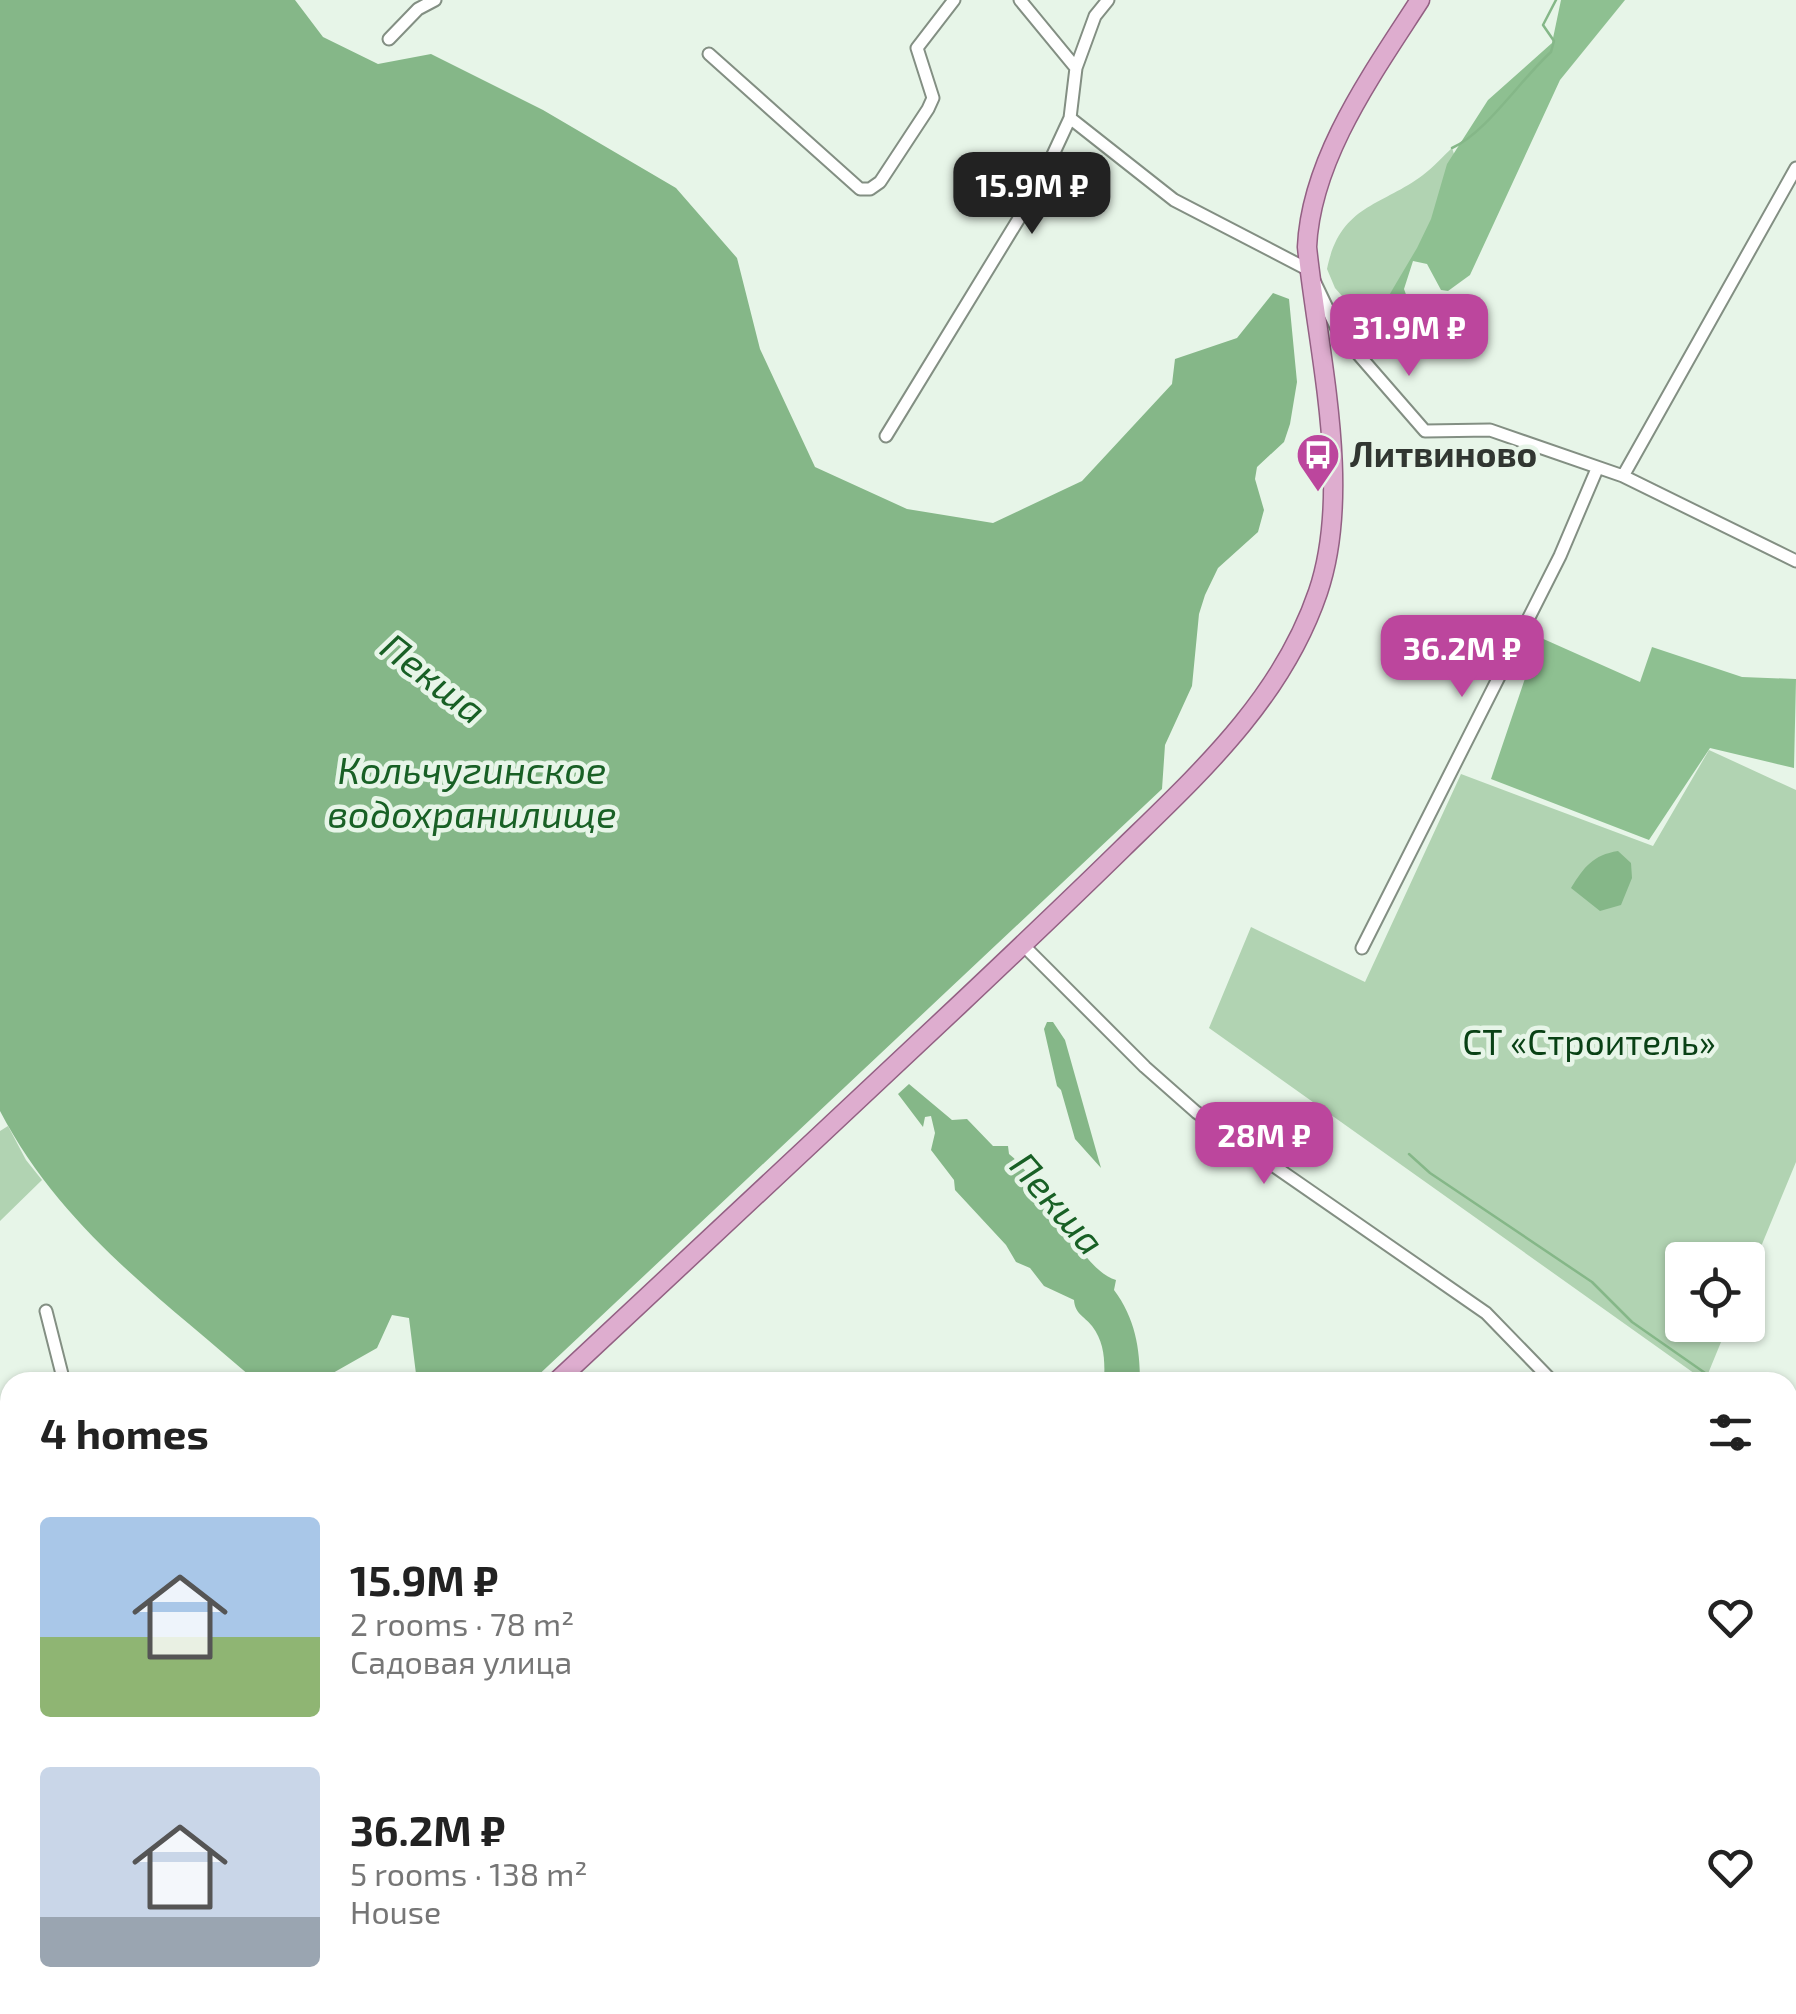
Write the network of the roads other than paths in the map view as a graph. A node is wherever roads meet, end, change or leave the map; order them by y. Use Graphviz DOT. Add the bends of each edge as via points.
graph roads {
  1 [pos="435,0"];
  2 [pos="954,0"];
  3 [pos="1020,0"];
  4 [pos="1108,0"];
  5 [pos="1420,0"];
  6 [pos="389,38"];
  7 [pos="709,54"];
  8 [pos="1076,68"];
  9 [pos="1070,118"];
  10 [pos="1796,168"];
  11 [pos="1309,270"];
  12 [pos="886,436"];
  13 [pos="1597,469"];
  14 [pos="1624,476"];
  15 [pos="1796,561"];
  16 [pos="1023,945"];
  17 [pos="1362,948"];
  18 [pos="46,1311"];
  19 [pos="61,1372"];
  20 [pos="567,1372"];
  21 [pos="1543,1372"];
  1 -- 6 [label="street"];
  2 -- 7 [label="street" via="917,48 933,98 870,189 860,189"];
  3 -- 8 [label="street"];
  4 -- 8 [label="street"];
  5 -- 11 [label="main road" via="1369,80 1328,164 1310,218"];
  8 -- 9 [label="street"];
  9 -- 11 [label="street" via="1174,200"];
  9 -- 12 [label="street" via="1037,189"];
  10 -- 14 [label="street"];
  11 -- 13 [label="street" via="1338,331 1426,431 1490,430"];
  11 -- 16 [label="main road" via="1331,458 1328,542 1318,592 1254,714"];
  13 -- 14 [label="street"];
  13 -- 17 [label="street" via="1560,556"];
  14 -- 15 [label="street"];
  16 -- 20 [label="main road"];
  16 -- 21 [label="street" via="1196,1112 1486,1313"];
  18 -- 19 [label="street"];
}
